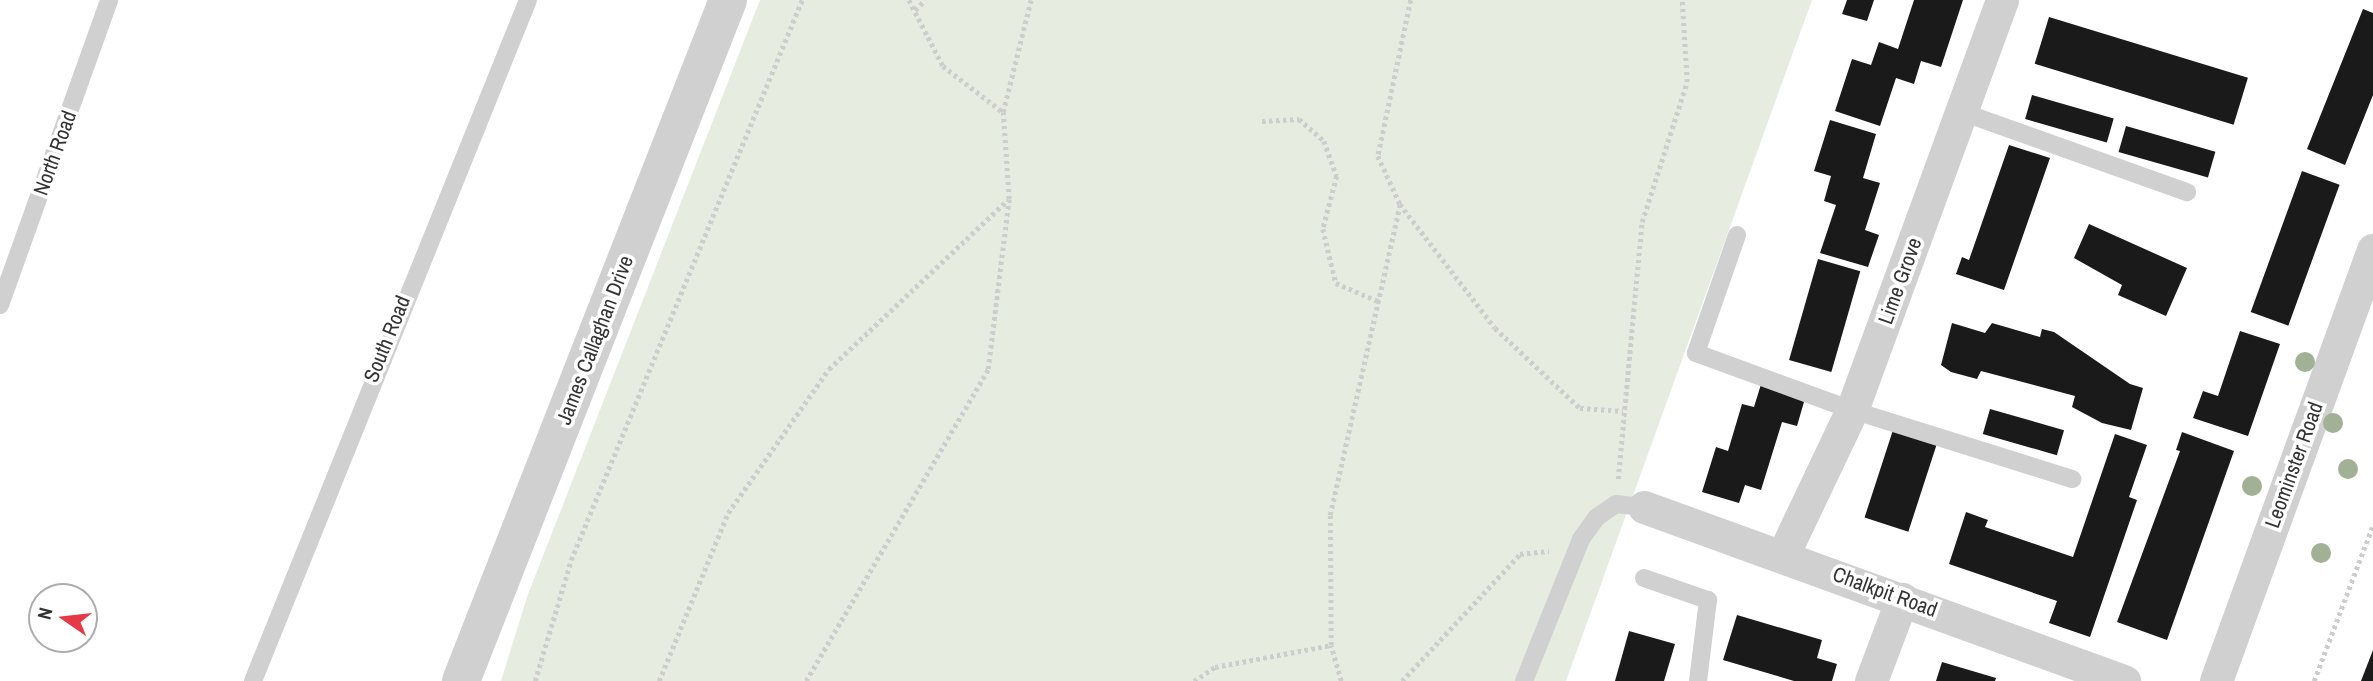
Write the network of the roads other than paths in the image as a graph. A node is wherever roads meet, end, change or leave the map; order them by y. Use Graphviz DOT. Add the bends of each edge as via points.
graph roads {
  1 [pos="109,0"];
  2 [pos="528,0"];
  3 [pos="728,0"];
  4 [pos="2001,0"];
  5 [pos="1962,112"];
  6 [pos="2187,192"];
  7 [pos="1737,235"];
  8 [pos="2370,269"];
  9 [pos="0,305"];
  10 [pos="1852,410"];
  11 [pos="2072,479"];
  12 [pos="1630,506"];
  13 [pos="1783,555"];
  14 [pos="1644,578"];
  15 [pos="1902,598"];
  16 [pos="253,681"];
  17 [pos="461,681"];
  18 [pos="1524,681"];
  19 [pos="1698,681"];
  20 [pos="1871,681"];
  21 [pos="2124,681"];
  22 [pos="2216,681"];
  1 -- 9 [label="lane, North Road"];
  2 -- 16 [label="lane, South Road"];
  3 -- 17 [label="street, James Callaghan Drive"];
  4 -- 5 [label="street, Lime Grove"];
  5 -- 6 [label="lane"];
  5 -- 10 [label="street, Lime Grove"];
  7 -- 10 [label="lane" via="1696,353"];
  8 -- 22 [label="street, Leominster Road"];
  10 -- 11 [label="lane"];
  10 -- 13 [label="street, Lime Grove"];
  12 -- 13 [label="street, Chalkpit Road"];
  12 -- 18 [label="lane" via="1597,517 1577,548"];
  13 -- 15 [label="street, Chalkpit Road"];
  14 -- 19 [label="lane" via="1708,600"];
  15 -- 20 [label="street"];
  15 -- 21 [label="street, Chalkpit Road"];
}
